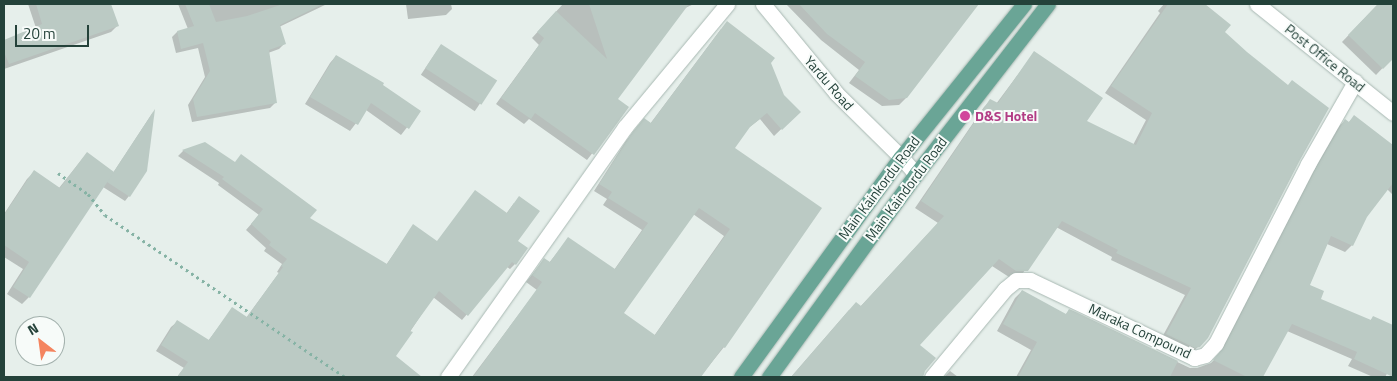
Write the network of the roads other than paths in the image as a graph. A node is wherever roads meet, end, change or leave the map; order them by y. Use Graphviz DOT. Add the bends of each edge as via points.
graph roads {
  1 [pos="727,4"];
  2 [pos="763,4"];
  3 [pos="1024,4"];
  4 [pos="1048,4"];
  5 [pos="1257,4"];
  6 [pos="1355,82"];
  7 [pos="1390,106"];
  8 [pos="901,157"];
  9 [pos="916,174"];
  10 [pos="448,377"];
  11 [pos="740,377"];
  12 [pos="769,377"];
  13 [pos="932,377"];
  1 -- 10 [label="street" via="625,127"];
  2 -- 8 [label="street, Yardu Road" via="836,94"];
  3 -- 8 [label="main road, Main Kainkordu Road"];
  4 -- 9 [label="main road, Main Kaindordu Road"];
  5 -- 6 [label="street, Post Office Road"];
  6 -- 7 [label="street, Post Office Road"];
  6 -- 13 [label="street, Maraka Compound" via="1308,164 1216,343 1205,355 1194,358 1030,280 1016,280 1005,288"];
  8 -- 9 [label="street, Yardu Road"];
  8 -- 11 [label="main road, Main Kainkordu Road"];
  9 -- 12 [label="main road, Main Kaindordu Road"];
}
